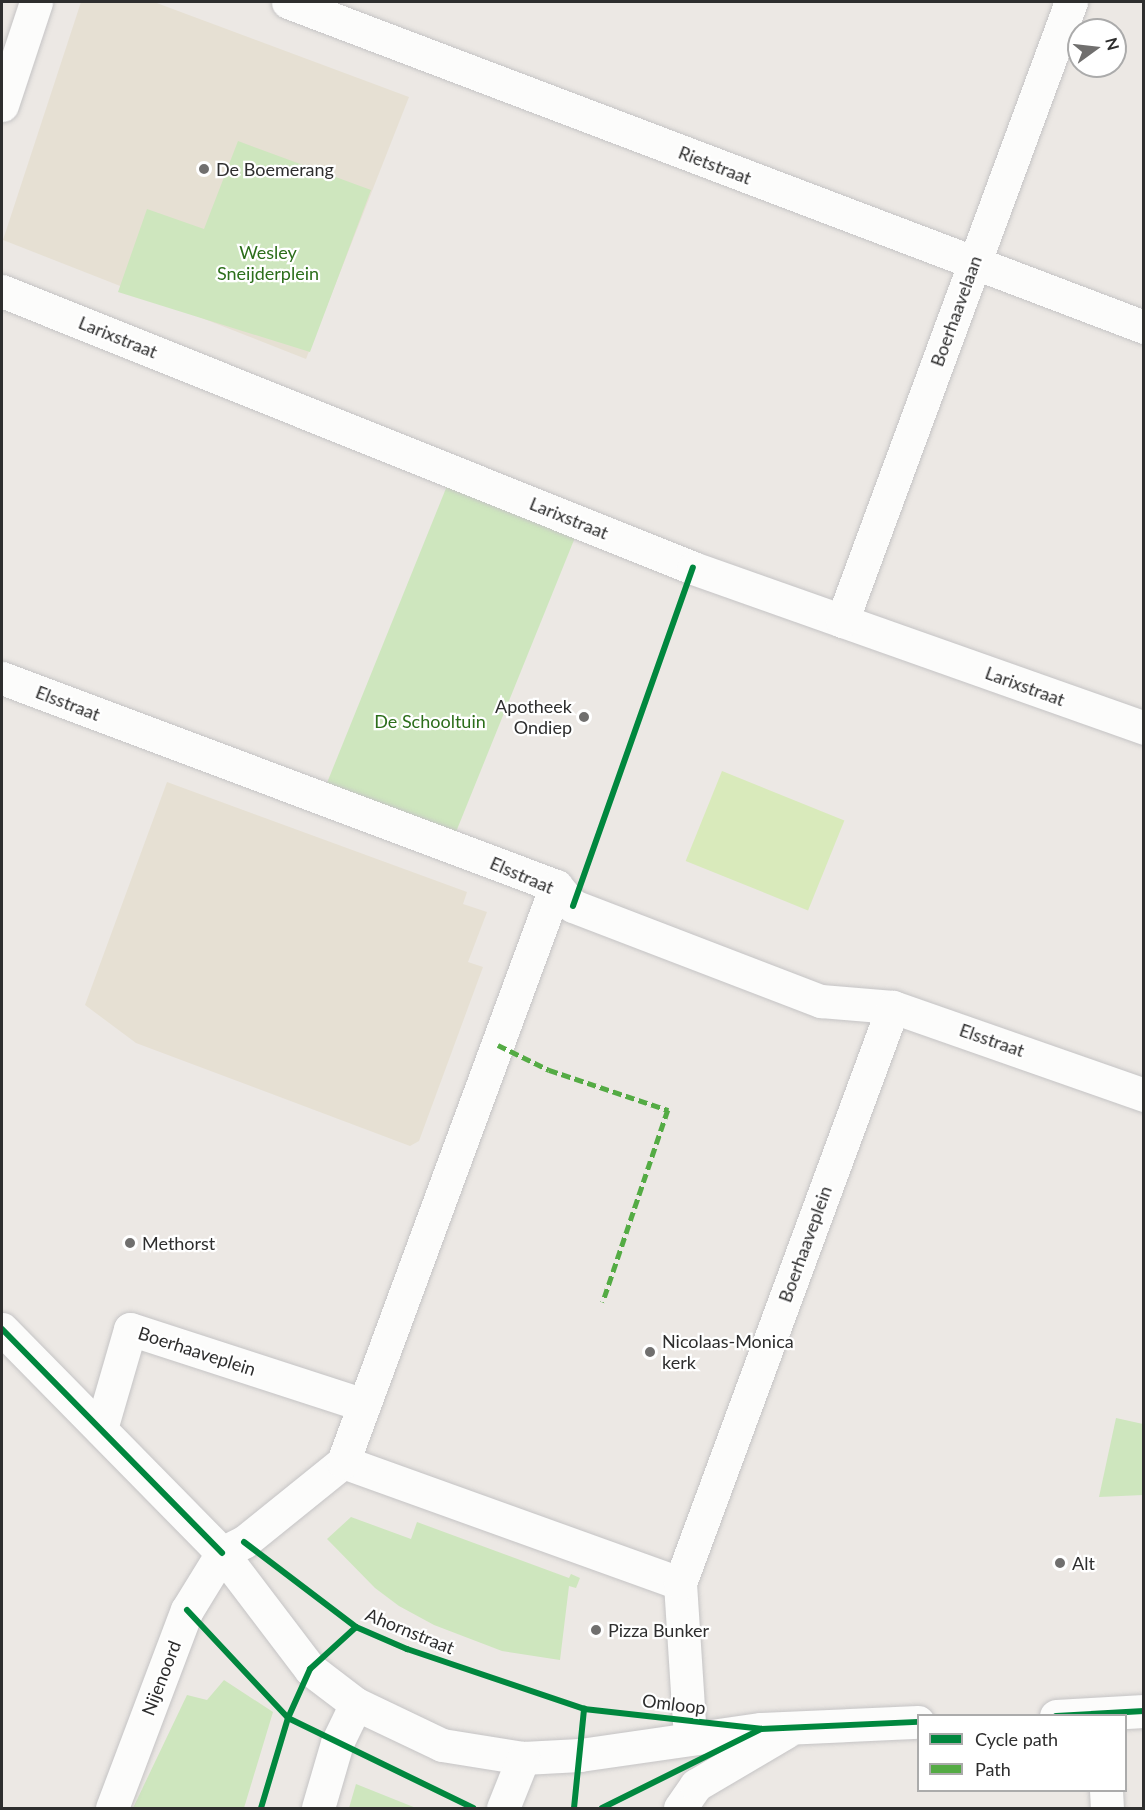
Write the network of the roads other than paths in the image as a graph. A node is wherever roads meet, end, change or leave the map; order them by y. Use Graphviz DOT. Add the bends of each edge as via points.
graph roads {
  1 [pos="36,2"];
  2 [pos="288,2"];
  3 [pos="1071,2"];
  4 [pos="2,105"];
  5 [pos="973,264"];
  6 [pos="2,291"];
  7 [pos="1143,327"];
  8 [pos="842,621"];
  9 [pos="2,678"];
  10 [pos="1143,728"];
  11 [pos="556,886"];
  12 [pos="893,1007"];
  13 [pos="1143,1095"];
  14 [pos="2,1329"];
  15 [pos="364,1405"];
  16 [pos="101,1429"];
  17 [pos="343,1462"];
  18 [pos="222,1553"];
  19 [pos="680,1583"];
  20 [pos="356,1704"];
  21 [pos="1143,1711"];
  22 [pos="1101,1714"];
  23 [pos="917,1722"];
  24 [pos="793,1728"];
  25 [pos="690,1738"];
  26 [pos="523,1758"];
  27 [pos="1106,1792"];
  28 [pos="112,1809"];
  29 [pos="318,1809"];
  30 [pos="503,1809"];
  31 [pos="680,1809"];
  32 [pos="1107,1809"];
  1 -- 4 [label="street"];
  2 -- 5 [label="street, Rietstraat"];
  3 -- 5 [label="street, Boerhaavelaan"];
  5 -- 7 [label="street, Rietstraat"];
  5 -- 8 [label="street, Boerhaavelaan"];
  6 -- 8 [label="street, Larixstraat" via="693,568"];
  8 -- 10 [label="street, Larixstraat"];
  9 -- 11 [label="street, Elsstraat"];
  11 -- 12 [label="street, Elsstraat" via="573,906 821,1001"];
  11 -- 15 [label="street"];
  12 -- 13 [label="street, Elsstraat"];
  12 -- 19 [label="street, Boerhaaveplein"];
  14 -- 16 [label="street"];
  15 -- 16 [label="street, Boerhaaveplein" via="130,1329"];
  15 -- 17 [label="street"];
  16 -- 18 [label="street"];
  17 -- 18 [label="street" via="244,1542"];
  17 -- 19 [label="street"];
  18 -- 20 [label="street" via="310,1669"];
  18 -- 28 [label="street, Nijenoord" via="187,1610"];
  19 -- 25 [label="street, Boerhaaveplein"];
  20 -- 26 [label="street" via="442,1745"];
  20 -- 29 [label="street" via="337,1743"];
  21 -- 22 [label="street"];
  23 -- 24 [label="street, Omloop"];
  24 -- 25 [label="street, Omloop"];
  24 -- 31 [label="street" via="696,1785"];
  25 -- 26 [label="street, Omloop" via="580,1755"];
  26 -- 30 [label="street"];
  27 -- 32 [label="street"];
}
